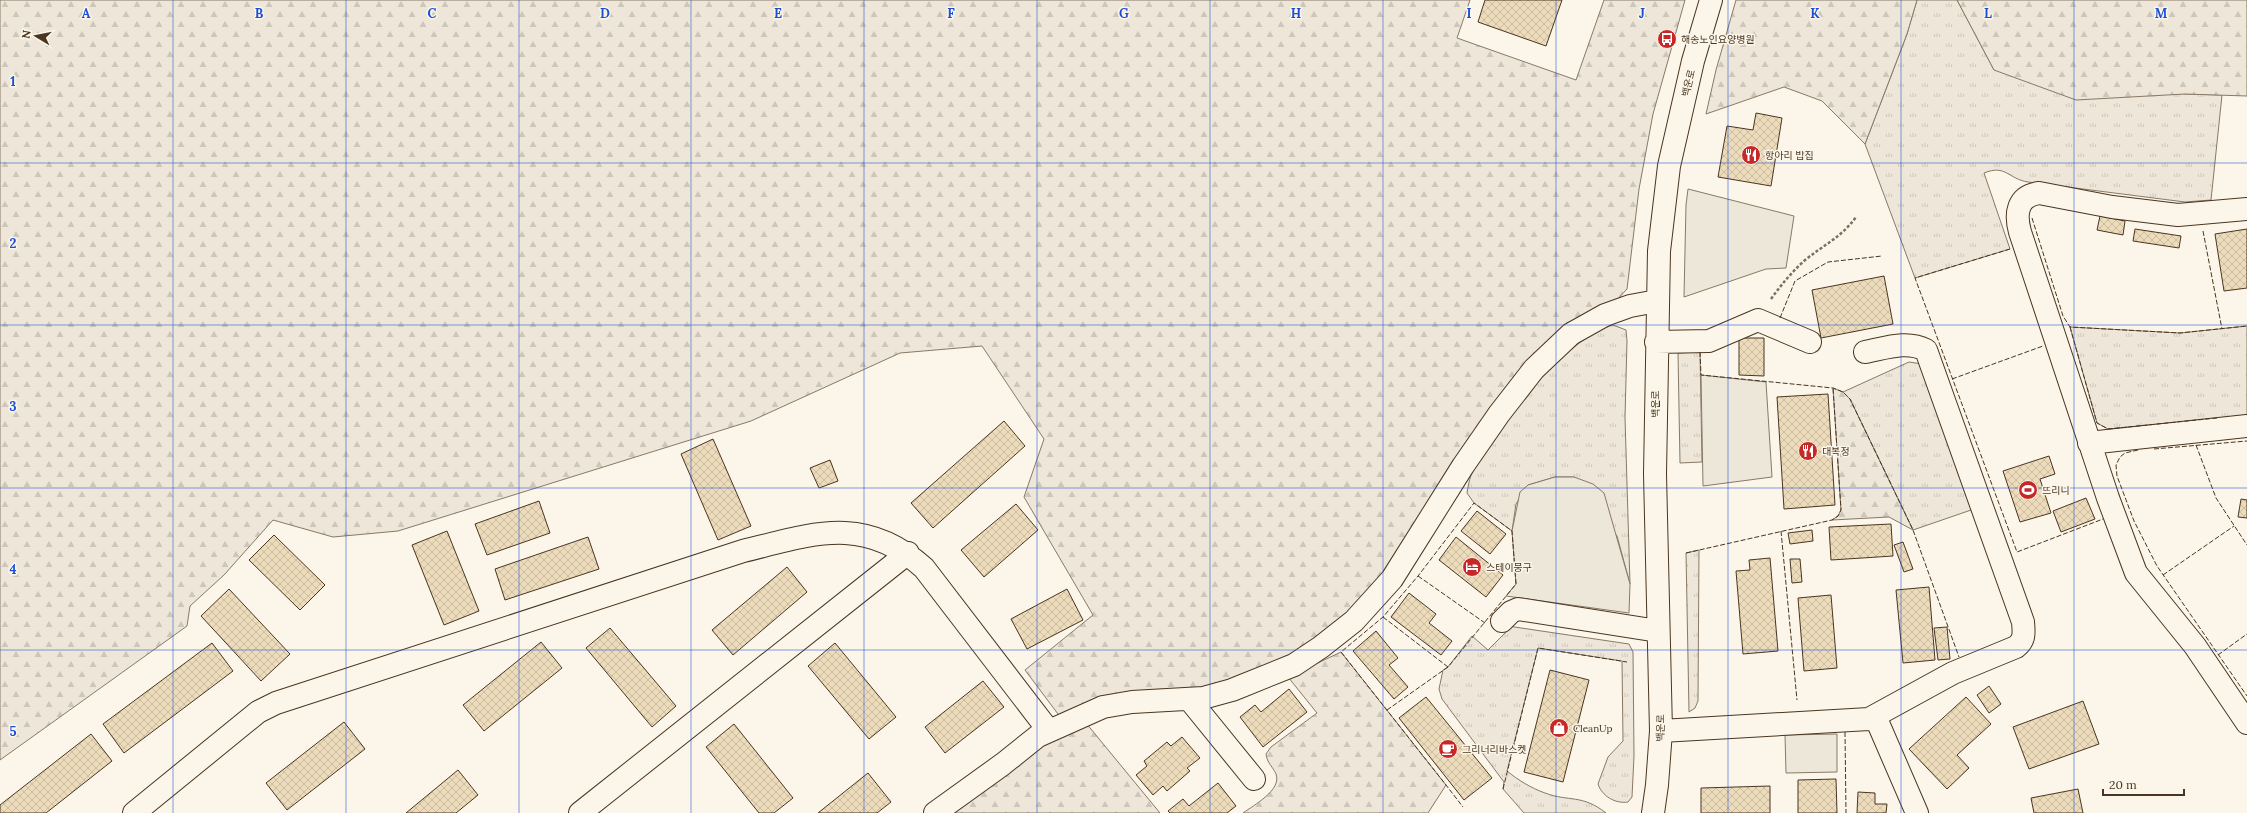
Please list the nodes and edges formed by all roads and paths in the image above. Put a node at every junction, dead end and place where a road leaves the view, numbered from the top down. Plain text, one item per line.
1 (1711, 0) edge
2 (2247, 209) edge
3 (1856, 217) dead end
4 (1657, 301) junction
5 (1758, 320) junction
6 (1656, 342) junction
7 (1810, 342) dead end
8 (1865, 352) dead end
9 (2247, 426) edge
10 (2089, 443) junction
11 (908, 553) junction
12 (1502, 621) dead end
13 (1658, 631) junction
14 (1189, 699) junction
15 (1875, 716) junction
16 (2247, 723) edge
17 (1049, 731) junction
18 (1661, 731) junction
19 (1254, 779) dead end
20 (134, 813) edge
21 (580, 813) edge
22 (935, 813) edge
23 (1653, 813) edge
24 (1917, 813) edge

1 - 4 street, 백운로
2 - 10 street
3 - 5 path
4 - 6 street, 백운로
4 - 14 street
5 - 6 street
5 - 7 street
6 - 13 street, 백운로
8 - 15 street
9 - 10 street
10 - 16 street
11 - 17 street
11 - 20 street
11 - 21 street
12 - 13 street
13 - 18 street, 백운로
14 - 17 street
14 - 19 street
15 - 18 street
15 - 24 street
17 - 22 street
18 - 23 street, 백운로

